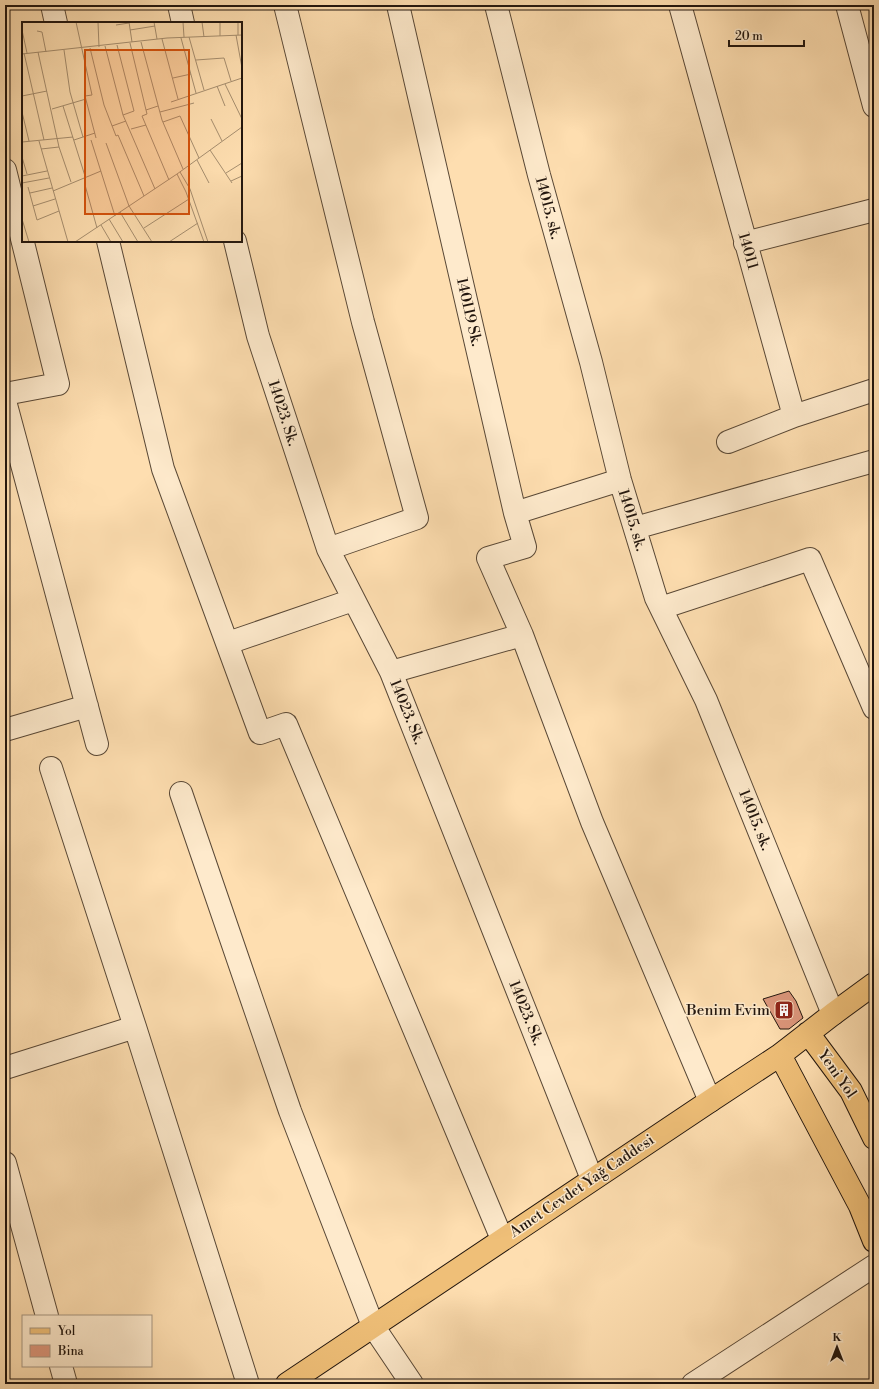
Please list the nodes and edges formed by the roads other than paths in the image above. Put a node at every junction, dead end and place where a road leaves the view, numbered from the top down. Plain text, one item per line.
1 (52, 5) edge
2 (179, 5) edge
3 (285, 5) edge
4 (398, 5) edge
5 (496, 5) edge
6 (680, 5) edge
7 (847, 5) edge
8 (56, 22) edge
9 (183, 22) edge
10 (874, 106) edge
11 (5, 170) edge
12 (874, 210) edge
13 (22, 239) edge
14 (23, 242) edge
15 (108, 242) edge
16 (235, 242) edge
17 (746, 243) junction
18 (874, 390) edge
19 (5, 394) edge
20 (6, 411) edge
21 (794, 416) junction
22 (728, 442) dead end
23 (874, 462) edge
24 (620, 480) junction
25 (515, 513) junction
26 (635, 528) junction
27 (328, 549) junction
28 (353, 600) junction
29 (662, 608) junction
30 (522, 635) junction
31 (228, 643) junction
32 (391, 672) junction
33 (87, 706) junction
34 (874, 708) edge
35 (5, 730) edge
36 (97, 744) dead end
37 (51, 768) dead end
38 (181, 793) dead end
39 (874, 984) edge
40 (833, 1014) junction
41 (135, 1027) junction
42 (808, 1033) junction
43 (780, 1055) junction
44 (5, 1068) edge
45 (710, 1101) junction
46 (874, 1138) edge
47 (5, 1163) edge
48 (592, 1179) junction
49 (502, 1239) junction
50 (874, 1241) edge
51 (874, 1266) edge
52 (47, 1315) edge
53 (373, 1326) junction
54 (61, 1367) edge
55 (298, 1381) edge
56 (66, 1384) edge
57 (248, 1384) edge
58 (412, 1384) edge
59 (693, 1384) edge

1 - 8 street
2 - 9 street
3 - 27 street
4 - 25 street, 140119 Sk.
5 - 24 street, 14015. sk.
6 - 17 street, 14011
7 - 10 street
11 - 13 street
12 - 17 street
14 - 19 street
15 - 31 street
16 - 27 street, 14023. Sk.
17 - 21 street, 14011
18 - 21 street
20 - 33 street
21 - 22 street
23 - 26 street
24 - 25 street
24 - 26 street, 14015. sk.
25 - 30 street, 140119 Sk.
26 - 29 street, 14015. sk.
27 - 28 street, 14023. Sk.
28 - 31 street
28 - 32 street, 14023. Sk.
29 - 34 street
29 - 40 street, 14015. sk.
30 - 32 street
30 - 45 street
31 - 49 street
32 - 48 street, 14023. Sk.
33 - 35 street
33 - 36 street
37 - 41 street
38 - 53 street
39 - 40 main road, Amet Cevdet Yağ Caddesi
40 - 42 main road, Amet Cevdet Yağ Caddesi
41 - 44 street
41 - 57 street
42 - 43 main road, Amet Cevdet Yağ Caddesi
42 - 46 main road, Yeni Yol
43 - 45 main road, Amet Cevdet Yağ Caddesi
43 - 50 main road
45 - 48 main road, Amet Cevdet Yağ Caddesi
47 - 52 street
48 - 49 main road, Amet Cevdet Yağ Caddesi
49 - 53 main road, Amet Cevdet Yağ Caddesi
51 - 59 street
53 - 55 main road, Amet Cevdet Yağ Caddesi
53 - 58 street
54 - 56 street

